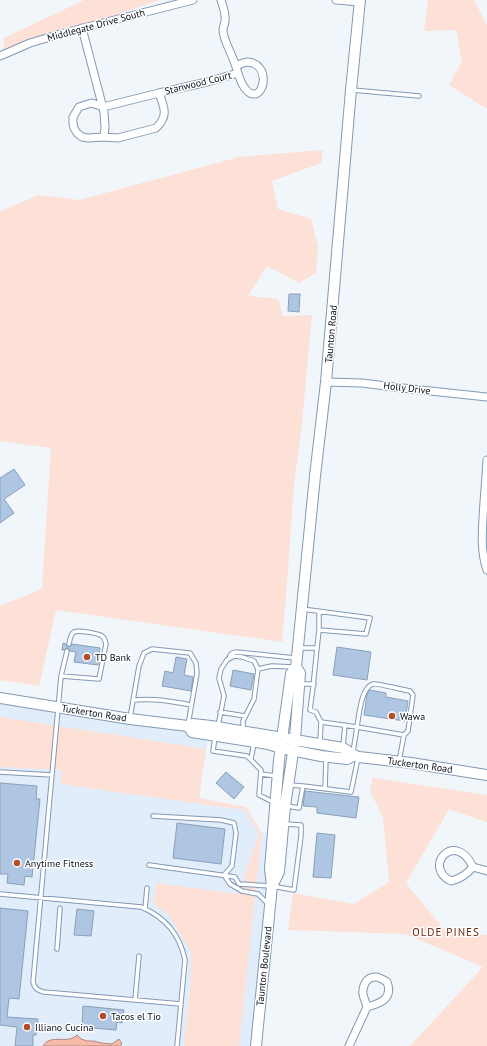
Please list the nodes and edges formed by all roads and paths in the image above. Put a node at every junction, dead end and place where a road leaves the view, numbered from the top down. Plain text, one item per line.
1 (193, 0) edge
2 (221, 0) edge
3 (336, 0) edge
4 (360, 1) edge
5 (82, 28) junction
6 (0, 56) edge
7 (236, 66) junction
8 (238, 73) junction
9 (351, 90) junction
10 (159, 93) junction
11 (419, 96) dead end
12 (103, 107) junction
13 (104, 136) junction
14 (326, 382) junction
15 (487, 397) edge
16 (487, 460) edge
17 (487, 570) edge
18 (302, 609) junction
19 (319, 612) junction
20 (319, 630) junction
21 (69, 644) dead end
22 (298, 648) junction
23 (317, 648) junction
24 (67, 651) dead end
25 (229, 659) junction
26 (296, 663) junction
27 (258, 669) junction
28 (61, 676) junction
29 (300, 684) junction
30 (314, 684) junction
31 (0, 698) edge
32 (133, 700) junction
33 (191, 705) junction
34 (58, 707) junction
35 (298, 710) junction
36 (310, 710) junction
37 (220, 712) junction
38 (245, 716) junction
39 (130, 719) junction
40 (322, 722) junction
41 (345, 725) junction
42 (188, 726) junction
43 (357, 726) junction
44 (243, 731) junction
45 (216, 732) junction
46 (404, 735) junction
47 (282, 737) junction
48 (295, 739) junction
49 (254, 742) junction
50 (320, 744) junction
51 (281, 748) junction
52 (342, 748) junction
53 (293, 750) junction
54 (356, 756) junction
55 (326, 757) junction
56 (251, 759) junction
57 (399, 762) junction
58 (0, 772) edge
59 (261, 774) junction
60 (52, 775) junction
61 (487, 775) edge
62 (278, 776) junction
63 (288, 785) junction
64 (303, 786) junction
65 (325, 789) junction
66 (281, 805) junction
67 (153, 816) dead end
68 (284, 824) junction
69 (149, 865) dead end
70 (473, 867) junction
71 (487, 871) edge
72 (224, 875) junction
73 (272, 886) junction
74 (147, 888) dead end
75 (0, 894) edge
76 (40, 898) junction
77 (270, 907) junction
78 (60, 908) dead end
79 (145, 909) junction
80 (57, 949) dead end
81 (139, 956) dead end
82 (135, 1000) junction
83 (181, 1004) junction
84 (368, 1007) junction
85 (177, 1046) edge
86 (256, 1046) edge
87 (349, 1046) edge

1 - 5 street, Middlegate Drive South
2 - 7 street
3 - 4 street
4 - 9 main road, Taunton Road
5 - 6 street, Middlegate Drive South
5 - 12 street
7 - 8 street
7 - 8 street
8 - 10 street, Stanwood Court
9 - 11 lane
9 - 14 main road, Taunton Road
10 - 12 street, Stanwood Court
10 - 13 street, Stanwood Court
12 - 13 street
12 - 13 street, Stanwood Court
14 - 15 street, Holly Drive
14 - 18 main road, Taunton Road
16 - 17 street
18 - 19 lane
18 - 22 main road, Taunton Road
19 - 20 lane
19 - 20 lane
20 - 23 lane
21 - 28 lane
22 - 23 lane
22 - 26 main road, Taunton Road
23 - 30 lane
24 - 28 lane
25 - 26 lane
25 - 27 lane
25 - 37 lane
26 - 27 lane
26 - 29 main road, Taunton Road
26 - 47 main road, Taunton Road
27 - 38 lane
28 - 34 lane
29 - 30 lane
29 - 35 main road, Taunton Road
30 - 36 lane
31 - 34 main road, Tuckerton Road
32 - 33 lane
32 - 33 lane
32 - 39 lane
33 - 42 lane
34 - 39 main road, Tuckerton Road
34 - 60 lane
35 - 36 lane
35 - 48 main road, Taunton Road
36 - 40 lane
37 - 38 lane
37 - 45 lane
38 - 44 lane
39 - 42 main road, Tuckerton Road
40 - 41 lane
40 - 50 lane
41 - 43 lane
41 - 52 lane
42 - 45 main road, Tuckerton Road
43 - 46 lane
43 - 46 lane
43 - 54 lane
44 - 45 main road, Tuckerton Road
44 - 47 main road, Tuckerton Road
45 - 49 main road, Tuckerton Road
45 - 56 lane
46 - 57 lane
47 - 48 main road, Tuckerton Road
47 - 51 main road, Taunton Boulevard
48 - 50 main road, Tuckerton Road
48 - 53 main road, Taunton Boulevard
49 - 51 main road, Tuckerton Road
49 - 56 lane
50 - 52 main road, Tuckerton Road
51 - 53 main road, Tuckerton Road
51 - 62 main road, Taunton Boulevard
52 - 54 main road, Tuckerton Road
53 - 55 main road, Tuckerton Road
53 - 63 main road, Taunton Boulevard
54 - 55 main road, Tuckerton Road
54 - 57 main road, Tuckerton Road
54 - 65 lane
55 - 65 lane
56 - 59 lane
57 - 61 main road, Tuckerton Road
58 - 60 lane
59 - 62 lane
59 - 66 lane
60 - 76 lane
62 - 66 main road, Taunton Boulevard
63 - 64 lane
63 - 66 main road, Taunton Boulevard
64 - 65 lane
64 - 66 lane
66 - 68 main road, Taunton Boulevard
66 - 73 main road, Taunton Boulevard
67 - 72 lane
68 - 73 main road, Taunton Boulevard
68 - 73 lane
69 - 72 lane
70 - 70 street
70 - 71 street
72 - 73 lane
72 - 77 lane
73 - 77 main road, Taunton Boulevard
74 - 79 lane
75 - 76 lane
76 - 79 lane
76 - 82 lane
77 - 86 main road, Taunton Boulevard
78 - 80 lane
79 - 83 lane
81 - 82 lane
82 - 83 lane
83 - 85 lane
84 - 84 street
84 - 87 street

